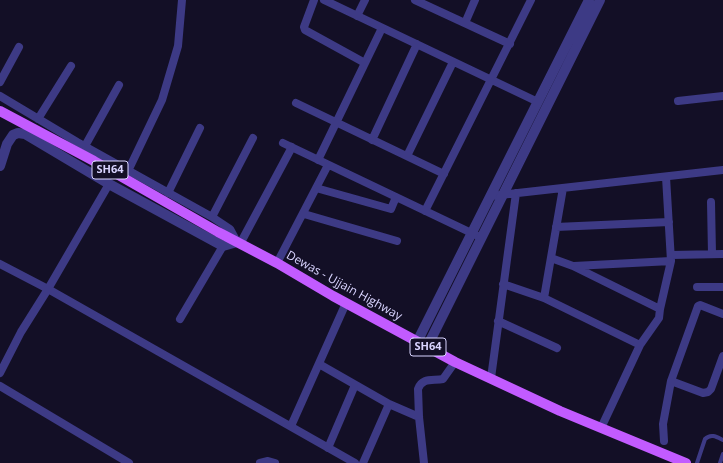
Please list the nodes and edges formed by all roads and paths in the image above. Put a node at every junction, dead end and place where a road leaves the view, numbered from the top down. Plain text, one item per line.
1 (182, 0) edge
2 (314, 0) edge
3 (324, 0) edge
4 (365, 0) edge
5 (415, 0) edge
6 (475, 0) edge
7 (531, 0) edge
8 (589, 0) edge
9 (600, 0) edge
10 (428, 3) edge
11 (357, 16) junction
12 (465, 23) junction
13 (382, 28) junction
14 (417, 44) junction
15 (510, 44) junction
16 (19, 47) dead end
17 (453, 62) junction
18 (365, 63) junction
19 (71, 66) dead end
20 (492, 80) junction
21 (0, 82) edge
22 (119, 85) dead end
23 (0, 96) edge
24 (723, 96) edge
25 (678, 101) dead end
26 (538, 102) junction
27 (296, 103) dead end
28 (547, 106) junction
29 (0, 110) edge
30 (38, 119) junction
31 (336, 123) junction
32 (200, 128) dead end
33 (253, 138) dead end
34 (372, 140) junction
35 (4, 142) edge
36 (284, 144) dead end
37 (85, 146) junction
38 (292, 147) junction
39 (407, 156) junction
40 (318, 160) junction
41 (328, 165) junction
42 (0, 166) edge
43 (723, 170) edge
44 (128, 171) junction
45 (444, 174) junction
46 (666, 176) junction
47 (109, 184) junction
48 (316, 188) junction
49 (563, 188) junction
50 (168, 193) junction
51 (516, 193) junction
52 (503, 194) junction
53 (491, 196) junction
54 (396, 197) junction
55 (711, 202) dead end
56 (425, 211) junction
57 (304, 214) junction
58 (212, 217) junction
59 (669, 222) junction
60 (556, 228) junction
61 (477, 235) junction
62 (397, 241) dead end
63 (239, 243) junction
64 (224, 246) junction
65 (712, 254) junction
66 (723, 254) edge
67 (551, 258) junction
68 (671, 258) junction
69 (277, 263) junction
70 (0, 264) edge
71 (573, 266) junction
72 (503, 284) junction
73 (697, 287) dead end
74 (723, 287) edge
75 (48, 289) junction
76 (544, 298) junction
77 (346, 303) junction
78 (660, 309) junction
79 (723, 314) edge
80 (180, 319) dead end
81 (498, 321) junction
82 (417, 342) junction
83 (640, 345) junction
84 (427, 346) junction
85 (557, 348) dead end
86 (723, 356) edge
87 (455, 362) junction
88 (319, 364) junction
89 (0, 373) edge
90 (491, 378) junction
91 (671, 381) junction
92 (355, 385) junction
93 (0, 386) edge
94 (389, 404) junction
95 (419, 417) junction
96 (291, 426) junction
97 (601, 428) junction
98 (723, 440) edge
99 (664, 441) dead end
100 (328, 448) junction
101 (723, 454) edge
102 (346, 461) edge
103 (672, 461) edge
104 (124, 462) edge
105 (260, 463) edge
106 (275, 463) edge
107 (355, 463) edge
108 (364, 463) edge
109 (424, 463) edge
110 (686, 463) edge
111 (697, 463) edge
112 (720, 463) edge

1 - 44 street
2 - 18 street
3 - 11 street
4 - 11 street
5 - 10 street
6 - 12 street
7 - 15 street
8 - 26 street
9 - 28 street
10 - 12 street
11 - 13 street
12 - 15 street
13 - 14 street
13 - 18 street
14 - 17 street
14 - 34 street
15 - 20 street
16 - 21 street
17 - 20 street
17 - 39 street
18 - 31 street
19 - 30 street
20 - 26 street
20 - 45 street
22 - 37 street
23 - 30 street
24 - 25 street
26 - 28 street
26 - 53 street
27 - 31 street
28 - 52 street
29 - 63 main road, Dewas - Ujjain Highway / SH64
30 - 37 street
31 - 34 street
31 - 40 street
32 - 50 street
33 - 58 street
34 - 39 street
35 - 42 street
35 - 47 street
36 - 38 street
37 - 44 street
38 - 40 street
38 - 63 street
39 - 45 street
40 - 41 street
41 - 48 street
41 - 54 street
43 - 46 street
44 - 50 street
45 - 56 street
46 - 49 street
46 - 59 street
47 - 64 street
47 - 75 street
48 - 54 street
48 - 57 street
49 - 51 street
49 - 60 street
50 - 58 street
51 - 52 street
51 - 72 street
52 - 53 street
52 - 61 street
53 - 61 street
54 - 56 street
55 - 65 street
56 - 61 street
57 - 62 street
57 - 69 street
58 - 63 street
59 - 60 street
59 - 68 street
60 - 67 street
61 - 82 street
61 - 84 street
63 - 64 street
63 - 69 main road, Dewas - Ujjain Highway / SH64
64 - 80 street
65 - 66 street
65 - 68 street
67 - 71 street
67 - 76 street
68 - 71 street
68 - 78 street
69 - 77 main road, Dewas - Ujjain Highway / SH64
70 - 75 street
71 - 78 street
72 - 76 street
72 - 81 street
73 - 74 street
75 - 89 street
75 - 96 street
76 - 83 street
77 - 82 main road, Dewas - Ujjain Highway / SH64
77 - 88 street
78 - 83 street
79 - 91 street
81 - 85 street
81 - 90 street
82 - 84 main road, Dewas - Ujjain Highway / SH64
83 - 97 street
84 - 87 main road, Dewas - Ujjain Highway / SH64
86 - 91 street
87 - 90 main road, Dewas - Ujjain Highway / SH64
87 - 95 street
88 - 92 street
88 - 96 street
90 - 97 main road, Dewas - Ujjain Highway / SH64
91 - 99 street
92 - 94 street
92 - 100 street
93 - 104 street
94 - 95 street
94 - 108 street
95 - 109 street
96 - 100 street
97 - 103 main road, Dewas - Ujjain Highway / SH64
98 - 111 lane
100 - 102 street
101 - 112 lane
102 - 107 street
103 - 110 main road, Dewas - Ujjain Highway / SH64
105 - 106 street

